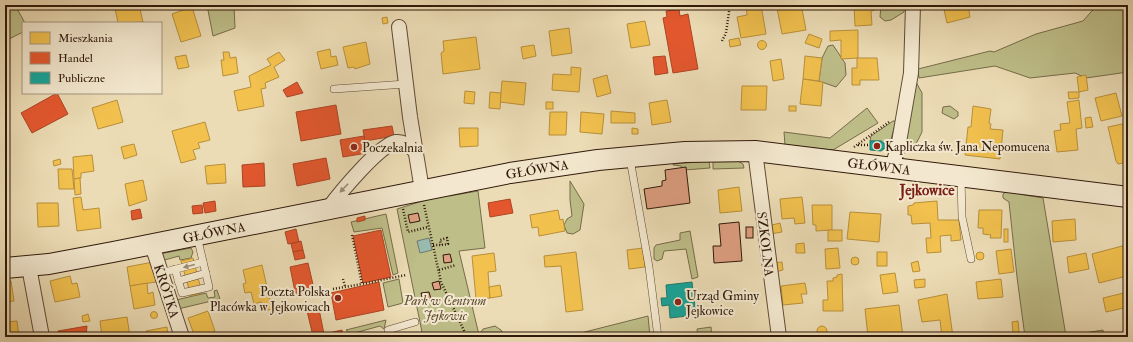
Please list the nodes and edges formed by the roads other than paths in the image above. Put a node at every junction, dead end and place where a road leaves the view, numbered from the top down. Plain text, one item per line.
1 (912, 5) edge
2 (399, 27) dead end
3 (406, 84) junction
4 (334, 89) dead end
5 (416, 151) junction
6 (755, 151) junction
7 (630, 157) junction
8 (892, 167) junction
9 (961, 176) junction
10 (423, 195) junction
11 (1128, 197) edge
12 (328, 209) junction
13 (197, 236) junction
14 (152, 245) junction
15 (971, 259) dead end
16 (203, 262) junction
17 (29, 267) junction
18 (5, 268) edge
19 (176, 269) junction
20 (161, 273) junction
21 (206, 273) junction
22 (178, 281) junction
23 (415, 322) dead end
24 (388, 330) dead end
25 (42, 337) edge
26 (182, 337) edge
27 (658, 337) edge
28 (779, 337) edge

1 - 8 street
2 - 3 street
3 - 4 lane
3 - 5 street
5 - 10 street
5 -> 12 street
6 - 7 street, GŁÓWNA
6 - 8 street, GŁÓWNA
6 - 28 street, SZKOLNA
7 - 10 street, GŁÓWNA
7 - 27 lane
8 - 9 street, GŁÓWNA
9 - 11 street, GŁÓWNA
9 - 15 lane
10 - 12 street, GŁÓWNA
12 - 13 street, GŁÓWNA
13 - 14 street, GŁÓWNA
13 - 16 lane
14 - 17 street, GŁÓWNA
14 - 20 street, KRÓTKA
16 -> 19 lane
16 - 21 lane
17 - 18 street, GŁÓWNA
17 - 25 street
19 - 20 lane
19 - 22 lane
20 - 26 street, KRÓTKA
21 - 22 lane
21 - 22 lane
23 - 24 lane

